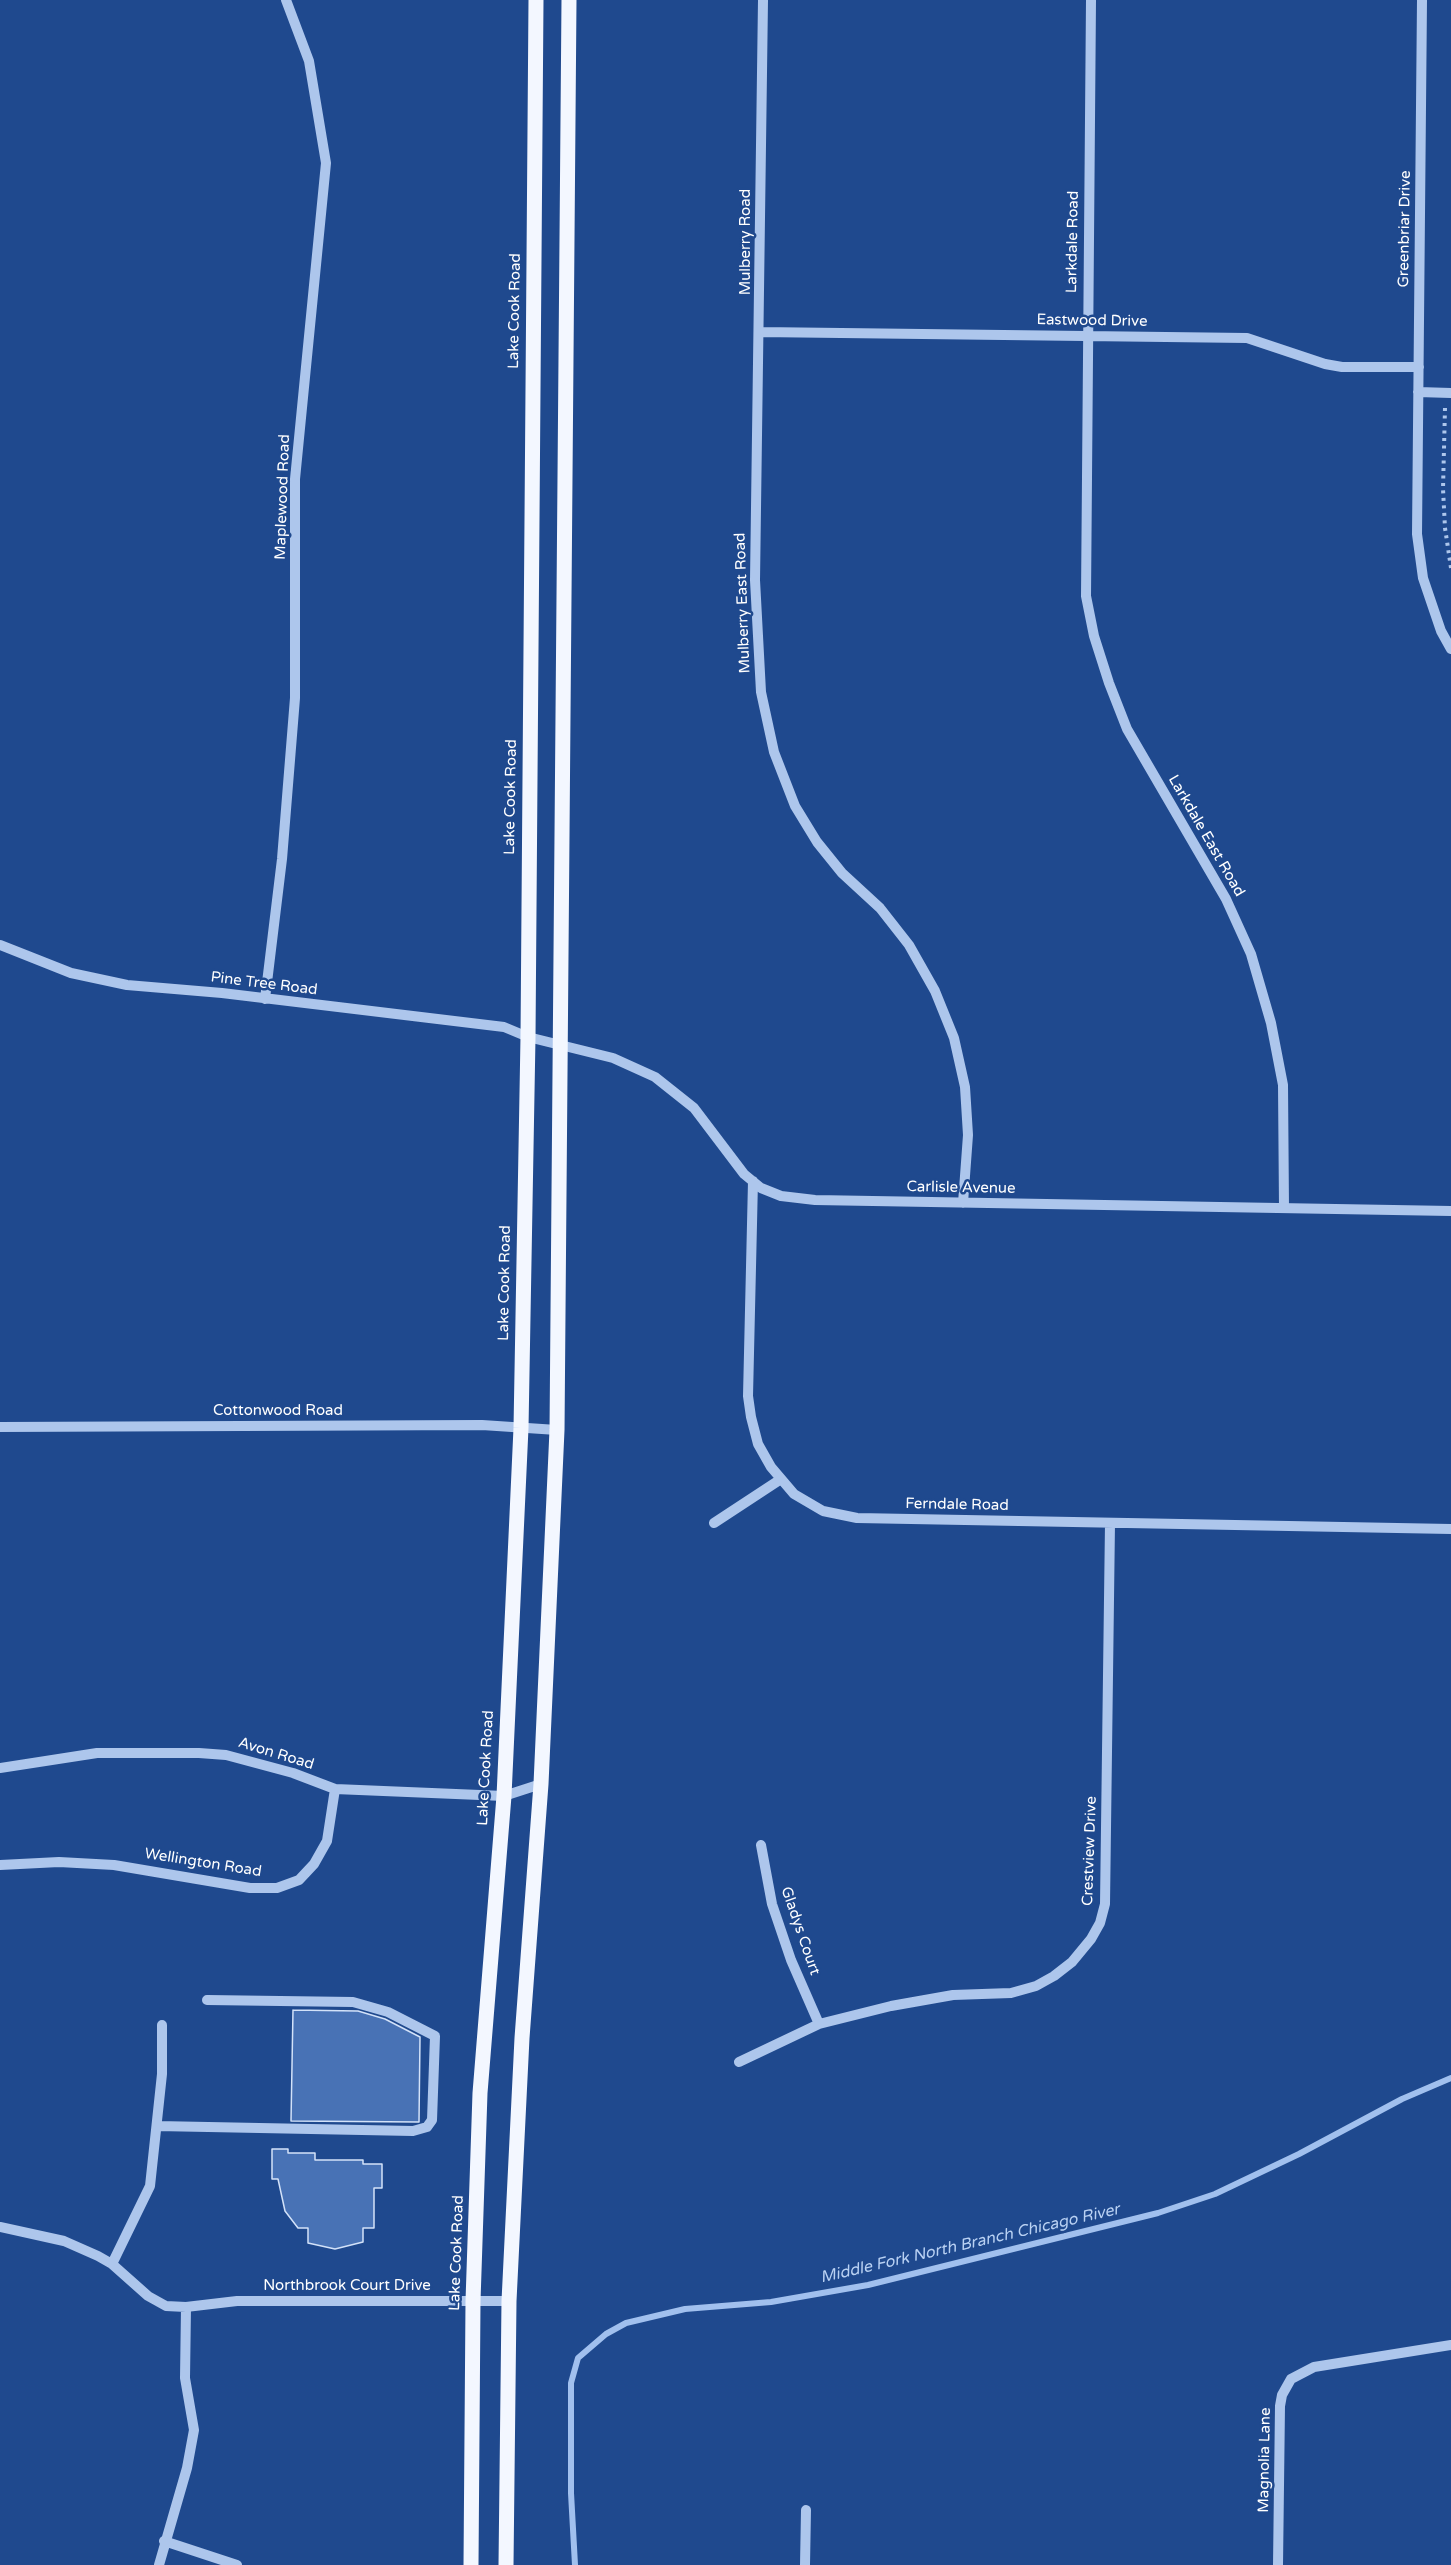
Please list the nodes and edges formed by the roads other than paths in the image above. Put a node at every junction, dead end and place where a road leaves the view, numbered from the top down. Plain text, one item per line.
1 (286, 0) edge
2 (536, 0) edge
3 (569, 0) edge
4 (763, 0) edge
5 (1091, 0) edge
6 (1422, 0) edge
7 (760, 332) junction
8 (1087, 336) junction
9 (1419, 367) junction
10 (1418, 392) junction
11 (1448, 393) edge
12 (757, 483) joint
13 (1085, 484) joint
14 (1451, 649) edge
15 (0, 945) edge
16 (265, 999) junction
17 (528, 1037) junction
18 (562, 1045) junction
19 (753, 1181) junction
20 (963, 1203) junction
21 (1284, 1208) junction
22 (1451, 1211) edge
23 (0, 1427) edge
24 (521, 1428) junction
25 (556, 1430) junction
26 (781, 1479) junction
27 (714, 1523) dead end
28 (1110, 1523) junction
29 (1451, 1528) edge
30 (0, 1768) edge
31 (541, 1784) junction
32 (335, 1790) junction
33 (504, 1796) junction
34 (761, 1845) dead end
35 (0, 1864) edge
36 (207, 2000) dead end
37 (819, 2024) junction
38 (162, 2025) dead end
39 (739, 2062) dead end
40 (157, 2126) junction
41 (0, 2227) edge
42 (112, 2264) junction
43 (473, 2301) junction
44 (509, 2301) junction
45 (186, 2307) junction
46 (1451, 2345) edge
47 (806, 2511) dead end
48 (164, 2541) junction
49 (159, 2565) edge
50 (237, 2565) edge
51 (471, 2565) edge
52 (506, 2565) edge
53 (805, 2565) edge
54 (1278, 2565) edge

1 - 16 street, Maplewood Road
2 - 17 main road, Lake Cook Road
3 - 18 main road
4 - 7 street, Mulberry Road
5 - 8 street, Larkdale Road
6 - 9 street, Greenbriar Drive
7 - 8 street, Eastwood Drive
7 - 12 street, Mulberry Road
8 - 9 street, Eastwood Drive
8 - 13 street, Larkdale Road
9 - 10 street, Greenbriar Drive
10 - 11 street
10 - 14 street, Greenbriar Drive
12 - 20 street, Mulberry East Road
13 - 21 street, Larkdale East Road
15 - 16 street, Pine Tree Road
16 - 17 street, Pine Tree Road
17 - 18 street, Carlisle Avenue
17 - 24 main road, Lake Cook Road
18 - 19 street, Carlisle Avenue
18 - 25 main road
19 - 20 street, Carlisle Avenue
19 - 26 street, Ferndale Road
20 - 21 street, Carlisle Avenue
21 - 22 street, Carlisle Avenue
23 - 24 street, Cottonwood Road
24 - 25 street, Cottonwood Road
24 - 33 main road, Lake Cook Road
25 - 31 main road
26 - 27 street
26 - 28 street, Ferndale Road
28 - 29 street, Ferndale Road
28 - 37 street, Crestview Drive
30 - 32 street, Avon Road
31 - 33 street, Avon Road
31 - 44 main road
32 - 33 street, Avon Road
32 - 35 street, Wellington Road
33 - 43 main road, Lake Cook Road
34 - 37 street, Gladys Court
36 - 40 street
37 - 39 street, Crestview Drive
38 - 40 street
40 - 42 street
41 - 42 street, Northbrook Court Drive
42 - 45 street, Northbrook Court Drive
43 - 44 street, Northbrook Court Drive
43 - 45 street, Northbrook Court Drive
43 - 51 main road, Lake Cook Road
44 - 52 main road
45 - 48 street
46 - 54 street, Magnolia Lane
47 - 53 street
48 - 49 street
48 - 50 street

